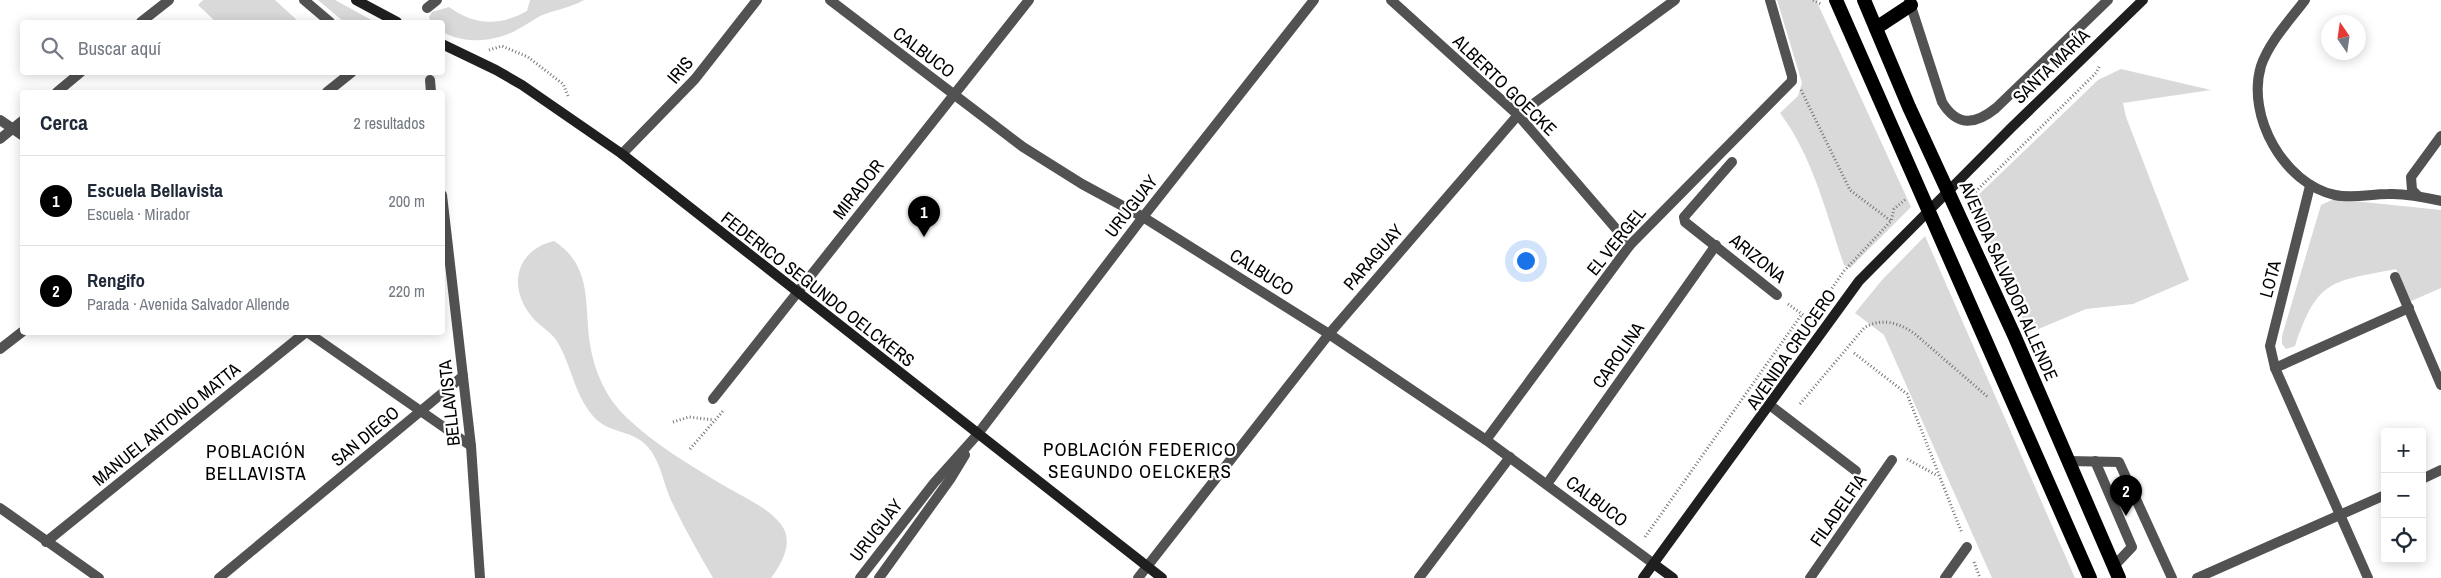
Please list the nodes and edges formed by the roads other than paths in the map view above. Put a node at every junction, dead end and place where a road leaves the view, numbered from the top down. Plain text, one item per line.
1 (169, 0) edge
2 (304, 0) edge
3 (356, 0) edge
4 (437, 0) edge
5 (757, 0) edge
6 (830, 0) edge
7 (1029, 0) edge
8 (1314, 0) edge
9 (1391, 0) edge
10 (1676, 0) edge
11 (1770, 0) edge
12 (1836, 0) edge
13 (1864, 0) edge
14 (2108, 0) edge
15 (2143, 0) edge
16 (2305, 0) edge
17 (1910, 2) edge
18 (427, 8) dead end
19 (144, 20) edge
20 (328, 20) edge
21 (393, 20) edge
22 (1876, 28) junction
23 (445, 45) edge
24 (77, 75) edge
25 (348, 75) edge
26 (430, 80) dead end
27 (58, 90) edge
28 (330, 90) edge
29 (431, 90) edge
30 (953, 94) junction
31 (1518, 115) junction
32 (0, 120) edge
33 (20, 122) edge
34 (13, 128) junction
35 (20, 133) edge
36 (2441, 136) edge
37 (0, 139) edge
38 (622, 154) junction
39 (1983, 155) joint
40 (1732, 162) dead end
41 (2310, 186) junction
42 (2418, 196) junction
43 (2441, 201) edge
44 (1143, 217) junction
45 (445, 221) edge
46 (1630, 245) junction
47 (1716, 245) junction
48 (2395, 277) dead end
49 (797, 293) junction
50 (1777, 294) road end
51 (2409, 308) junction
52 (20, 334) edge
53 (1328, 334) junction
54 (302, 335) edge
55 (310, 335) edge
56 (0, 349) edge
57 (2275, 368) junction
58 (463, 376) junction
59 (2441, 386) edge
60 (713, 399) dead end
61 (1771, 406) junction
62 (420, 411) junction
63 (977, 435) junction
64 (1486, 440) junction
65 (471, 446) junction
66 (1510, 457) junction
67 (1892, 460) road end
68 (2068, 461) junction
69 (2095, 461) junction
70 (2441, 470) edge
71 (1856, 471) dead end
72 (2426, 477) edge
73 (1547, 484) junction
74 (2381, 498) edge
75 (0, 508) edge
76 (2340, 515) junction
77 (46, 542) junction
78 (1967, 547) road end
79 (1654, 564) junction
80 (1147, 566) junction
81 (2117, 572) edge
82 (99, 578) edge
83 (219, 578) edge
84 (480, 578) edge
85 (860, 578) edge
86 (879, 578) edge
87 (1138, 578) edge
88 (1162, 578) edge
89 (1420, 578) edge
90 (1643, 578) edge
91 (1673, 578) edge
92 (1810, 578) edge
93 (1945, 578) edge
94 (2090, 578) edge
95 (2172, 578) edge
96 (2197, 578) edge
97 (2368, 578) edge

1 - 19 street
2 - 20 street
3 - 21 main road
4 - 18 street
5 - 38 street, IRIS
6 - 30 street, CALBUCO
7 - 30 street, MIRADOR
8 - 44 street, URUGUAY
9 - 31 street, ALBERTO GOECKE
10 - 31 street, PARAGUAY
11 - 46 street, EL VERGEL
12 - 94 highway
13 - 22 highway, AVENIDA SALVADOR ALLENDE
14 - 17 street, SANTA MARÍA
15 - 39 main road, SANTA MARÍA
16 - 41 street
17 - 22 highway
22 - 68 highway, AVENIDA SALVADOR ALLENDE
23 - 38 main road, FEDERICO SEGUNDO OELCKERS
24 - 27 street
25 - 28 street
26 - 29 street
30 - 44 street, CALBUCO
30 - 49 street, MIRADOR
31 - 46 street, ALBERTO GOECKE
31 - 53 street, PARAGUAY
32 - 34 street
33 - 34 street
34 - 35 street
34 - 37 street
36 - 42 street
38 - 49 main road, FEDERICO SEGUNDO OELCKERS
39 - 61 main road, AVENIDA CRUCERO
40 - 47 street, ARIZONA
41 - 42 street
41 - 57 street, LOTA
42 - 43 street
44 - 53 street, CALBUCO
44 - 63 street, URUGUAY
45 - 58 street, BELLAVISTA
46 - 64 street, EL VERGEL
47 - 50 street, ARIZONA
47 - 73 street, CAROLINA
48 - 51 street
49 - 60 street, MIRADOR
49 - 63 main road, FEDERICO SEGUNDO OELCKERS
51 - 57 street
51 - 59 street
52 - 56 street
53 - 64 street, CALBUCO
53 - 80 street, PARAGUAY
54 - 77 street, MANUEL ANTONIO MATTA
55 - 62 street
57 - 76 street, LOTA
58 - 62 street, SAN DIEGO
58 - 65 street, BELLAVISTA
61 - 71 street
61 - 79 main road, AVENIDA CRUCERO
62 - 65 street
62 - 83 street, SAN DIEGO
63 - 80 main road, FEDERICO SEGUNDO OELCKERS
63 - 85 street, URUGUAY
63 - 86 street, URUGUAY
64 - 66 street, CALBUCO
65 - 84 street, BELLAVISTA
66 - 73 street, CALBUCO
66 - 89 street
67 - 92 street, FILADELFIA
68 - 69 street
68 - 81 highway, AVENIDA SALVADOR ALLENDE
69 - 81 street
69 - 95 street
70 - 72 street
73 - 79 street, CALBUCO
74 - 76 street
75 - 77 street
76 - 96 street
76 - 97 street, LOTA
77 - 82 street
78 - 93 street
79 - 90 main road, AVENIDA CRUCERO
79 - 91 main road, CALBUCO
80 - 87 street, PARAGUAY
80 - 88 main road, FEDERICO SEGUNDO OELCKERS

